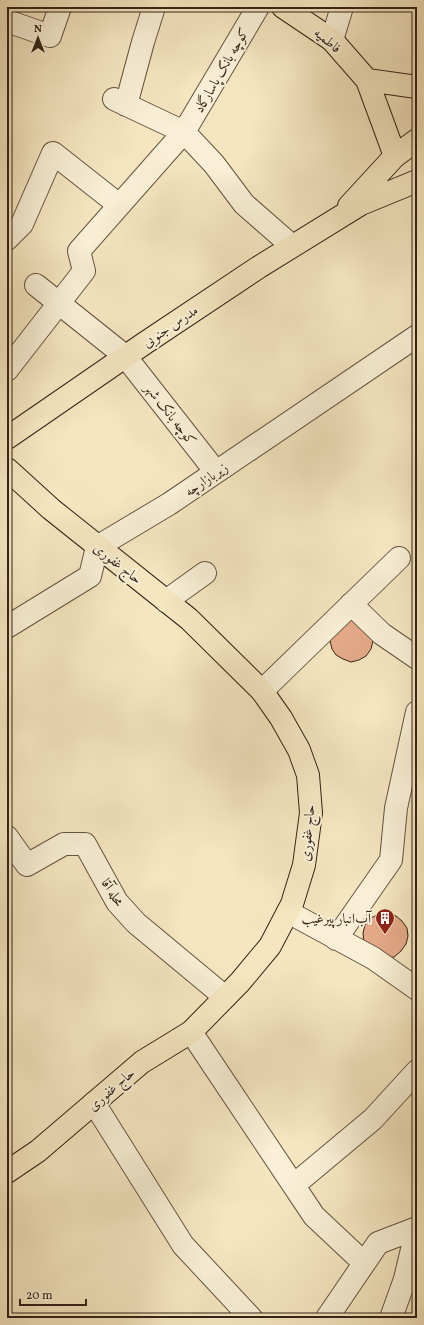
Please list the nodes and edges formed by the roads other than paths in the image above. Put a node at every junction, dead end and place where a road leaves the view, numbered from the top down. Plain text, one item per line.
1 (60, 7) edge
2 (258, 7) edge
3 (283, 7) edge
4 (342, 7) edge
5 (148, 9) edge
6 (7, 21) edge
7 (332, 40) junction
8 (367, 80) junction
9 (417, 87) edge
10 (184, 132) junction
11 (417, 140) edge
12 (395, 156) junction
13 (417, 181) edge
14 (119, 205) junction
15 (337, 219) junction
16 (7, 239) edge
17 (292, 246) junction
18 (36, 285) dead end
19 (58, 303) junction
20 (417, 336) edge
21 (125, 356) junction
22 (7, 370) edge
23 (7, 438) edge
24 (7, 469) edge
25 (216, 472) junction
26 (97, 547) junction
27 (399, 558) dead end
28 (205, 573) dead end
29 (166, 601) junction
30 (351, 604) junction
31 (7, 627) edge
32 (417, 658) edge
33 (262, 691) junction
34 (417, 712) edge
35 (7, 837) edge
36 (288, 912) junction
37 (336, 939) junction
38 (417, 989) edge
39 (225, 997) junction
40 (191, 1032) junction
41 (417, 1071) edge
42 (94, 1103) junction
43 (7, 1172) edge
44 (294, 1185) junction
45 (417, 1228) edge
46 (364, 1263) junction
47 (251, 1318) edge
48 (326, 1318) edge
49 (391, 1318) edge

1 - 6 street
2 - 10 street, کوچه بانک پاسارگاد
3 - 7 main road, فاطمیه
4 - 7 street
5 - 10 street
7 - 8 main road, فاطمیه
8 - 9 main road
8 - 12 main road, فاطمیه
10 - 14 street, کوچه بانک پاسارگاد
10 - 17 street
11 - 12 main road
12 - 15 main road
13 - 15 main road, مدرس جنوبی
14 - 16 street
14 - 19 street, کوچه بانک پاسارگاد
15 - 17 main road, مدرس جنوبی
17 - 21 main road, مدرس جنوبی
18 - 19 street, کوچه بانک شهر
19 - 21 street, کوچه بانک شهر
19 - 22 street
20 - 25 street, زیربازارچه
21 - 23 main road, مدرس جنوبی
21 - 25 street, کوچه بانک شهر
24 - 26 main road, حاج غفوری
25 - 26 street, زیربازارچه
26 - 29 main road, حاج غفوری
26 - 31 street
27 - 30 street
28 - 29 street
29 - 33 main road, حاج غفوری
30 - 32 street
30 - 33 street
33 - 36 main road, حاج غفوری
34 - 37 street
35 - 39 street, محله آقا
36 - 37 street
36 - 39 main road, حاج غفوری
37 - 38 street
39 - 40 main road, حاج غفوری
40 - 42 main road, حاج غفوری
40 - 44 street
41 - 44 street
42 - 43 main road, حاج غفوری
42 - 47 street
44 - 46 street
45 - 46 street
45 - 49 street
46 - 48 street

